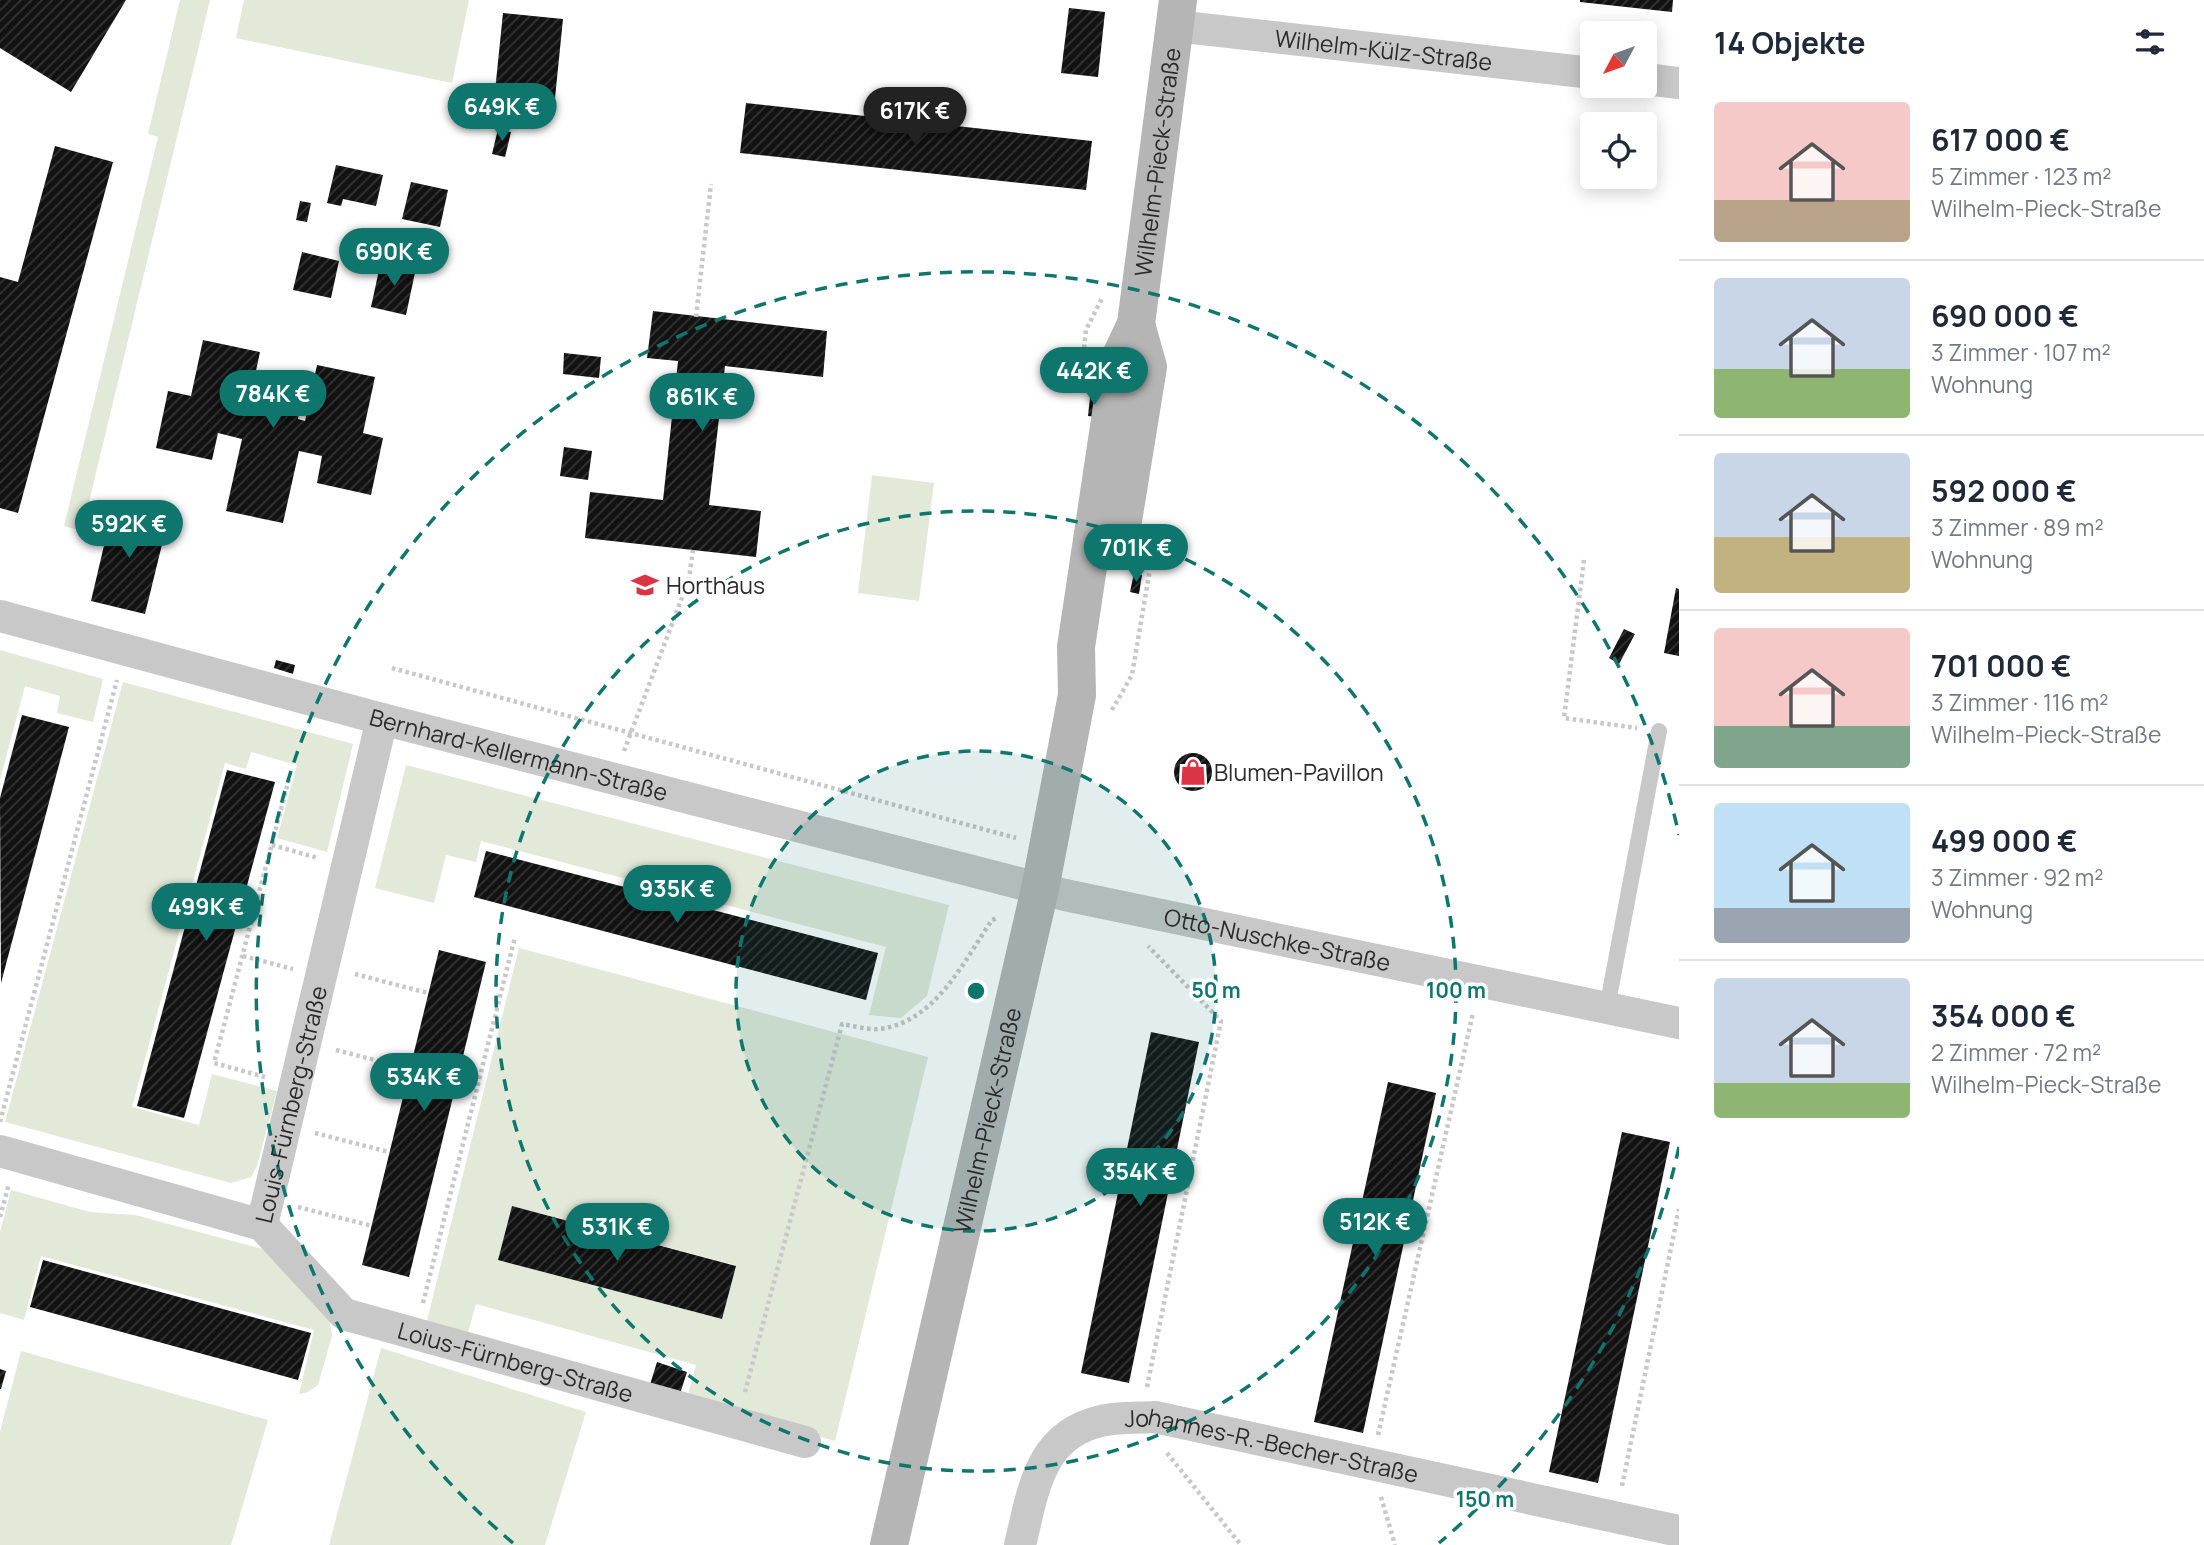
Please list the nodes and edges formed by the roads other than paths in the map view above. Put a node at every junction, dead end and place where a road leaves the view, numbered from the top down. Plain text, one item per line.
1 (1176, 13) edge
2 (1580, 71) edge
3 (1657, 80) edge
4 (1679, 83) edge
5 (0, 616) edge
6 (382, 719) junction
7 (1659, 731) road end
8 (1040, 888) junction
9 (1607, 1008) junction
10 (1679, 1023) edge
11 (0, 1151) edge
12 (265, 1212) junction
13 (805, 1443) dead end
14 (1679, 1531) edge
15 (889, 1545) edge
16 (1020, 1545) edge

1 - 2 street, Wilhelm-Külz-Straße
1 - 8 main road, Wilhelm-Pieck-Straße
3 - 4 street
5 - 6 street, Bernhard-Kellermann-Straße
6 - 8 street, Bernhard-Kellermann-Straße
6 - 12 street, Louis-Fürnberg-Straße
7 - 9 lane
8 - 9 street, Otto-Nuschke-Straße
8 - 15 main road, Wilhelm-Pieck-Straße
9 - 10 street, Otto-Nuschke-Straße
11 - 12 street, Louis-Fürnberg-Straße
12 - 13 street, Loius-Fürnberg-Straße
14 - 16 street, Johannes-R.-Becher-Straße

